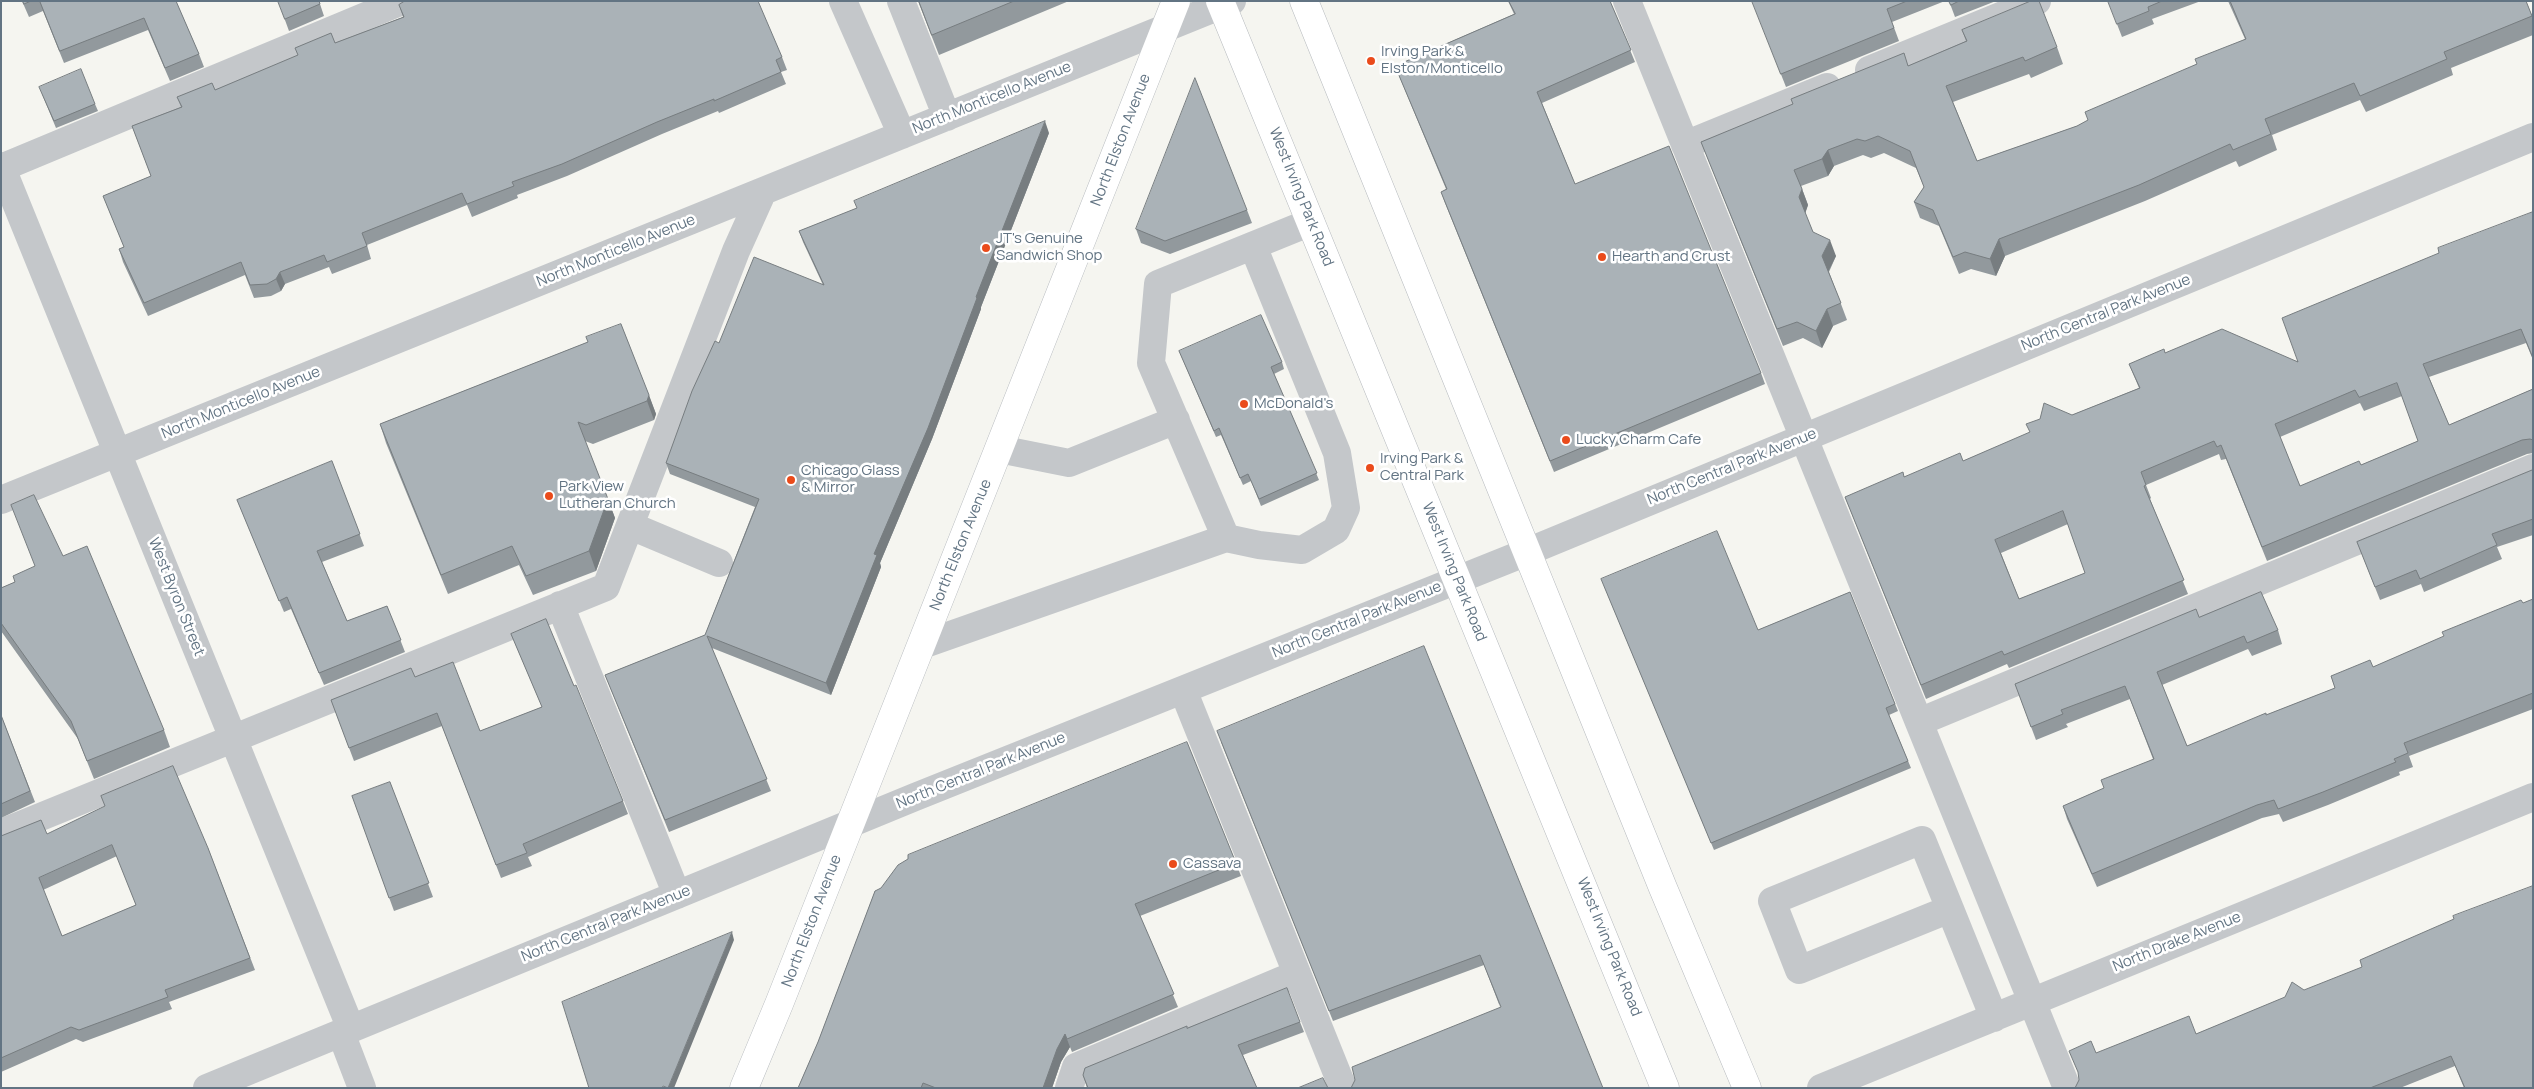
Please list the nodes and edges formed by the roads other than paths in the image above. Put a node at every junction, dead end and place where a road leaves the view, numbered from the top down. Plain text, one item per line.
1 (402, 1) edge
2 (843, 1) edge
3 (901, 1) edge
4 (1176, 1) edge
5 (1304, 1) edge
6 (1627, 1) edge
7 (2037, 1) edge
8 (1224, 3) edge
9 (1165, 28) junction
10 (947, 116) junction
11 (902, 135) junction
12 (2533, 137) edge
13 (1685, 145) junction
14 (2, 167) edge
15 (763, 191) junction
16 (1311, 222) junction
17 (1253, 246) junction
18 (1176, 420) junction
19 (1804, 438) junction
20 (999, 449) junction
21 (117, 453) junction
22 (2533, 468) edge
23 (1, 500) edge
24 (631, 526) junction
25 (1226, 538) junction
26 (1527, 552) junction
27 (719, 563) dead end
28 (1457, 580) junction
29 (560, 605) junction
30 (922, 645) junction
31 (1184, 690) junction
32 (1919, 722) junction
33 (233, 738) junction
34 (2533, 797) edge
35 (850, 824) junction
36 (1, 833) edge
37 (677, 894) junction
38 (1950, 910) junction
39 (1297, 974) junction
40 (2032, 1002) junction
41 (1994, 1018) junction
42 (346, 1031) junction
43 (207, 1088) edge
44 (362, 1088) edge
45 (744, 1088) edge
46 (1069, 1088) edge
47 (1343, 1088) edge
48 (1665, 1088) edge
49 (1747, 1088) edge
50 (1821, 1088) edge
51 (2068, 1088) edge

1 - 14 street
2 - 11 street
3 - 10 street
4 - 9 main road, North Elston Avenue
5 - 26 main road
6 - 13 street
7 - 13 street
8 - 9 street, North Monticello Avenue
8 - 16 main road, West Irving Park Road
9 - 10 street, North Monticello Avenue
9 - 20 main road, North Elston Avenue
10 - 11 street, North Monticello Avenue
11 - 15 street, North Monticello Avenue
12 - 19 street, North Central Park Avenue
13 - 19 street
14 - 21 street, West Byron Street
15 - 21 street, North Monticello Avenue
15 - 24 street
16 - 17 street
16 - 28 main road, West Irving Park Road
17 - 18 street
17 - 25 street
18 - 20 street
18 - 25 street
19 - 26 street, North Central Park Avenue
19 - 32 street
20 - 30 main road, North Elston Avenue
21 - 23 street, North Monticello Avenue
21 - 33 street, West Byron Street
22 - 32 street
24 - 27 street
24 - 29 street
25 - 30 street
26 - 28 street, North Central Park Avenue
26 - 49 main road
28 - 31 street, North Central Park Avenue
28 - 48 main road, West Irving Park Road
29 - 33 street
29 - 37 street
30 - 35 main road, North Elston Avenue
31 - 35 street, North Central Park Avenue
31 - 39 street
32 - 40 street
33 - 36 street
33 - 42 street, West Byron Street
34 - 40 street, North Drake Avenue
35 - 37 street, North Central Park Avenue
35 - 45 main road, North Elston Avenue
37 - 42 street, North Central Park Avenue
38 - 38 street
38 - 41 street
39 - 46 street
39 - 47 street
40 - 41 street, North Drake Avenue
40 - 51 street
41 - 50 street, North Drake Avenue
42 - 43 street, North Central Park Avenue
42 - 44 street, West Byron Street

